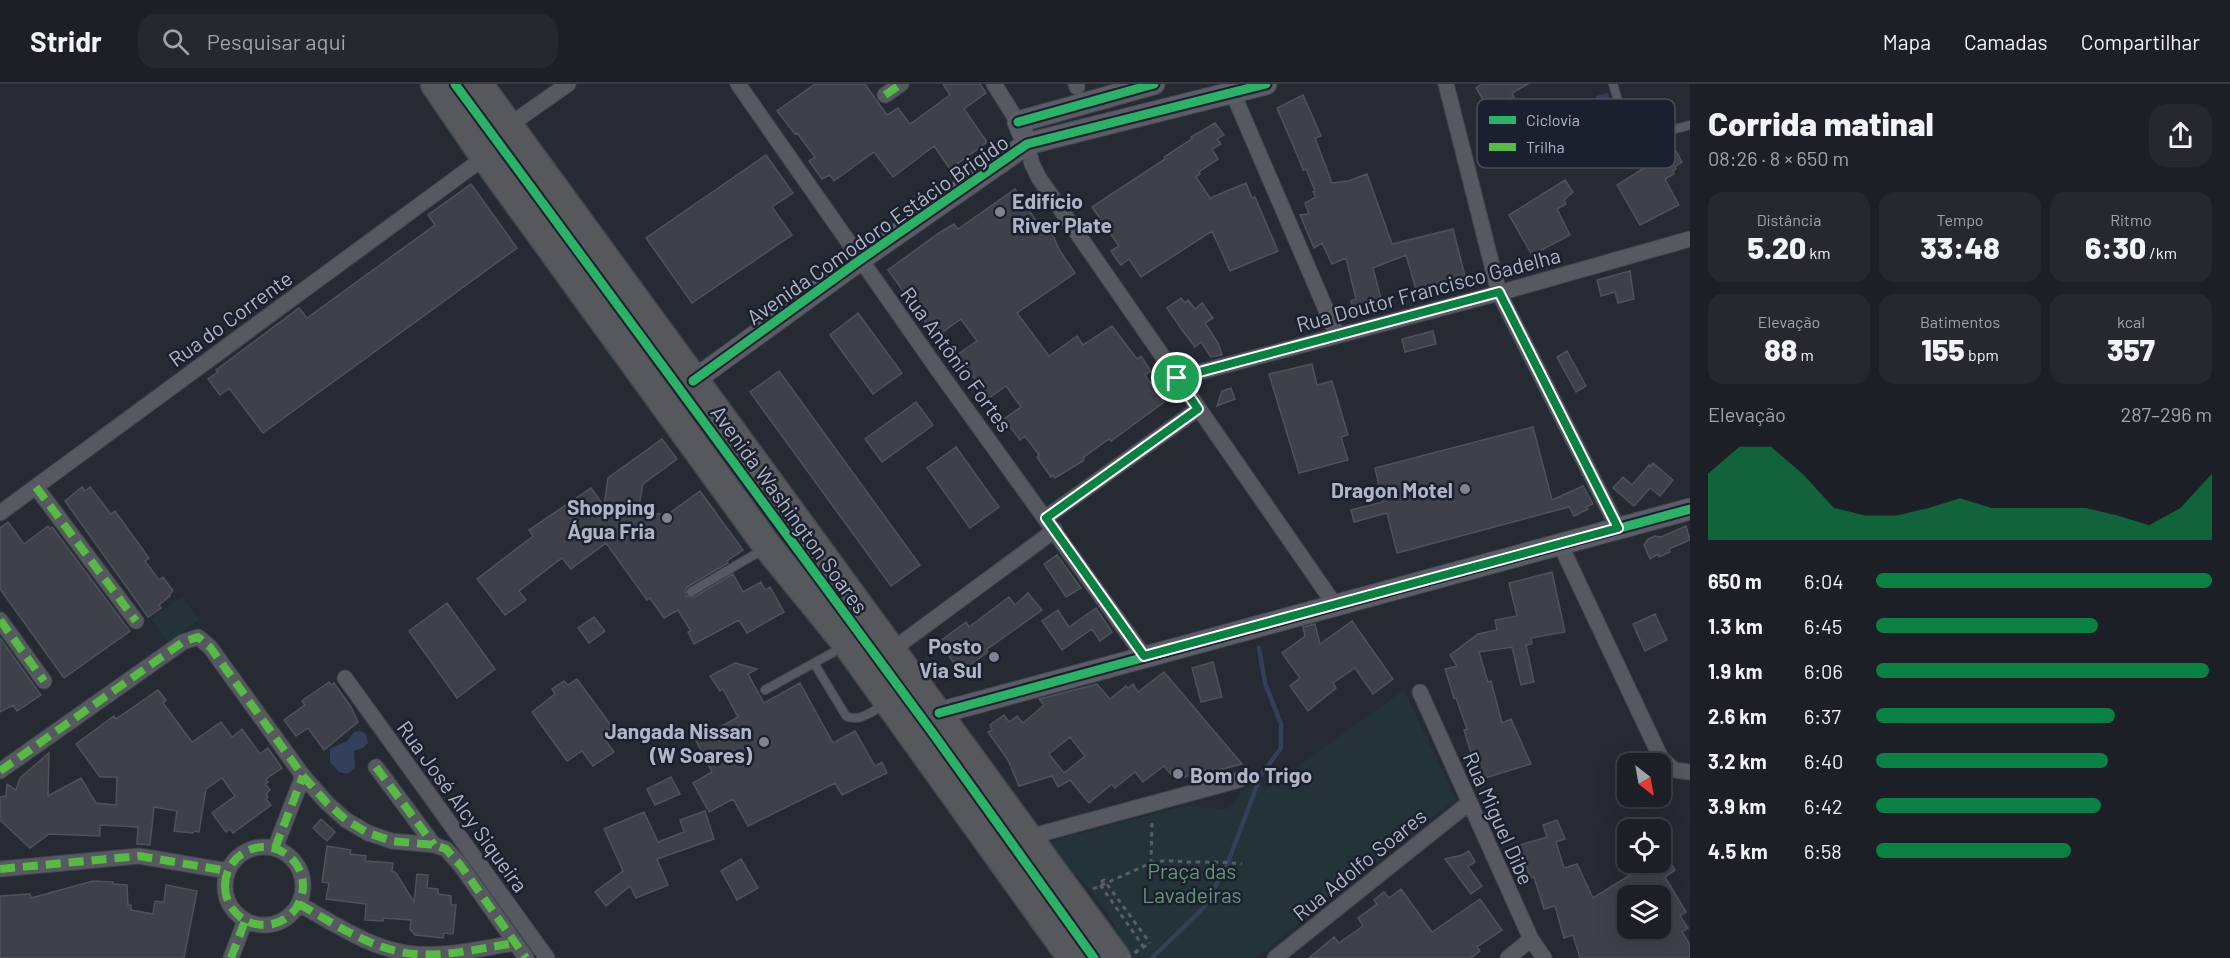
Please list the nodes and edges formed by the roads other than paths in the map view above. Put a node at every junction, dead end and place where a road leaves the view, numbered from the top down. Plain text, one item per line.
1 (435, 84) edge
2 (478, 84) edge
3 (568, 84) edge
4 (738, 84) edge
5 (901, 84) edge
6 (994, 84) edge
7 (1154, 84) edge
8 (1266, 84) edge
9 (1446, 84) edge
10 (1613, 84) edge
11 (1231, 88) edge
12 (1078, 92) edge
13 (885, 95) dead end
14 (1617, 99) edge
15 (1018, 122) junction
16 (1690, 125) edge
17 (508, 126) junction
18 (1675, 129) edge
19 (1027, 144) junction
20 (485, 157) junction
21 (1690, 239) edge
22 (860, 260) junction
23 (1499, 292) junction
24 (1337, 335) junction
25 (1177, 378) junction
26 (693, 381) junction
27 (1198, 409) junction
28 (36, 487) junction
29 (1690, 509) edge
30 (0, 513) edge
31 (1050, 524) junction
32 (1618, 528) junction
33 (1560, 544) junction
34 (768, 547) junction
35 (691, 592) dead end
36 (1335, 605) junction
37 (0, 620) edge
38 (136, 621) dead end
39 (847, 644) junction
40 (892, 650) junction
41 (1144, 656) junction
42 (814, 663) junction
43 (345, 678) dead end
44 (44, 681) dead end
45 (765, 690) dead end
46 (1420, 692) dead end
47 (888, 702) junction
48 (939, 713) junction
49 (376, 767) dead end
50 (0, 771) edge
51 (1690, 771) edge
52 (303, 776) junction
53 (1239, 780) dead end
54 (1468, 803) junction
55 (1029, 837) junction
56 (434, 846) junction
57 (275, 848) junction
58 (0, 869) edge
59 (228, 871) junction
60 (299, 904) junction
61 (245, 921) junction
62 (1531, 939) junction
63 (515, 943) junction
64 (1125, 956) edge
65 (231, 958) edge
66 (526, 958) edge
67 (547, 958) edge
68 (1072, 958) edge
69 (1275, 958) edge
70 (1508, 958) edge
71 (1544, 958) edge

1 - 20 highway, Avenida Washington Soares
2 - 17 highway, Avenida Washington Soares
3 - 17 street
4 - 22 street, Rua Antônio Fortes
5 - 13 street
6 - 15 street
7 - 12 main road, Avenida Comodoro Estácio Brigido
8 - 11 main road, Avenida Comodoro Estácio Brigido
9 - 23 street
10 - 14 lane
11 - 19 main road, Avenida Comodoro Estácio Brigido
11 - 24 street
12 - 15 main road, Avenida Comodoro Estácio Brigido
15 - 19 main road
16 - 18 lane
17 - 26 highway, Avenida Washington Soares
19 - 22 main road, Avenida Comodoro Estácio Brigido
19 - 25 street
20 - 28 street, Rua do Corrente
20 - 34 highway, Avenida Washington Soares
21 - 23 street, Rua Doutor Francisco Gadelha
22 - 26 main road, Avenida Comodoro Estácio Brigido
22 - 31 street, Rua Antônio Fortes
23 - 24 street, Rua Doutor Francisco Gadelha
23 - 32 street
24 - 25 street, Rua Doutor Francisco Gadelha
25 - 27 street
26 - 40 highway, Avenida Washington Soares
27 - 31 street
27 - 36 street
28 - 30 street, Rua do Corrente
28 - 38 street
29 - 32 main road
31 - 40 street
31 - 41 street, Rua Antônio Fortes
32 - 33 main road
33 - 36 main road
33 - 51 street
34 - 35 lane
34 - 39 highway, Avenida Washington Soares
36 - 41 main road
37 - 44 street
39 - 42 lane
39 - 47 highway, Avenida Washington Soares
40 - 48 highway, Avenida Washington Soares
41 - 48 main road
42 - 45 lane
42 - 47 lane
43 - 67 street, Rua José Alcy Siqueira
46 - 54 street, Rua Miguel Dibe
47 - 68 highway, Avenida Washington Soares
48 - 55 highway, Avenida Washington Soares
49 - 56 street
50 - 52 street
52 - 56 street
52 - 57 street
53 - 55 street
54 - 62 street, Rua Miguel Dibe
54 - 69 street, Rua Adolfo Soares
55 - 64 highway, Avenida Washington Soares
56 - 63 street
57 - 59 street
57 - 60 street
58 - 59 street
59 - 61 street
60 - 61 street
60 - 63 street
61 - 65 street
62 - 70 street
62 - 71 street, Rua Miguel Dibe
63 - 66 street

